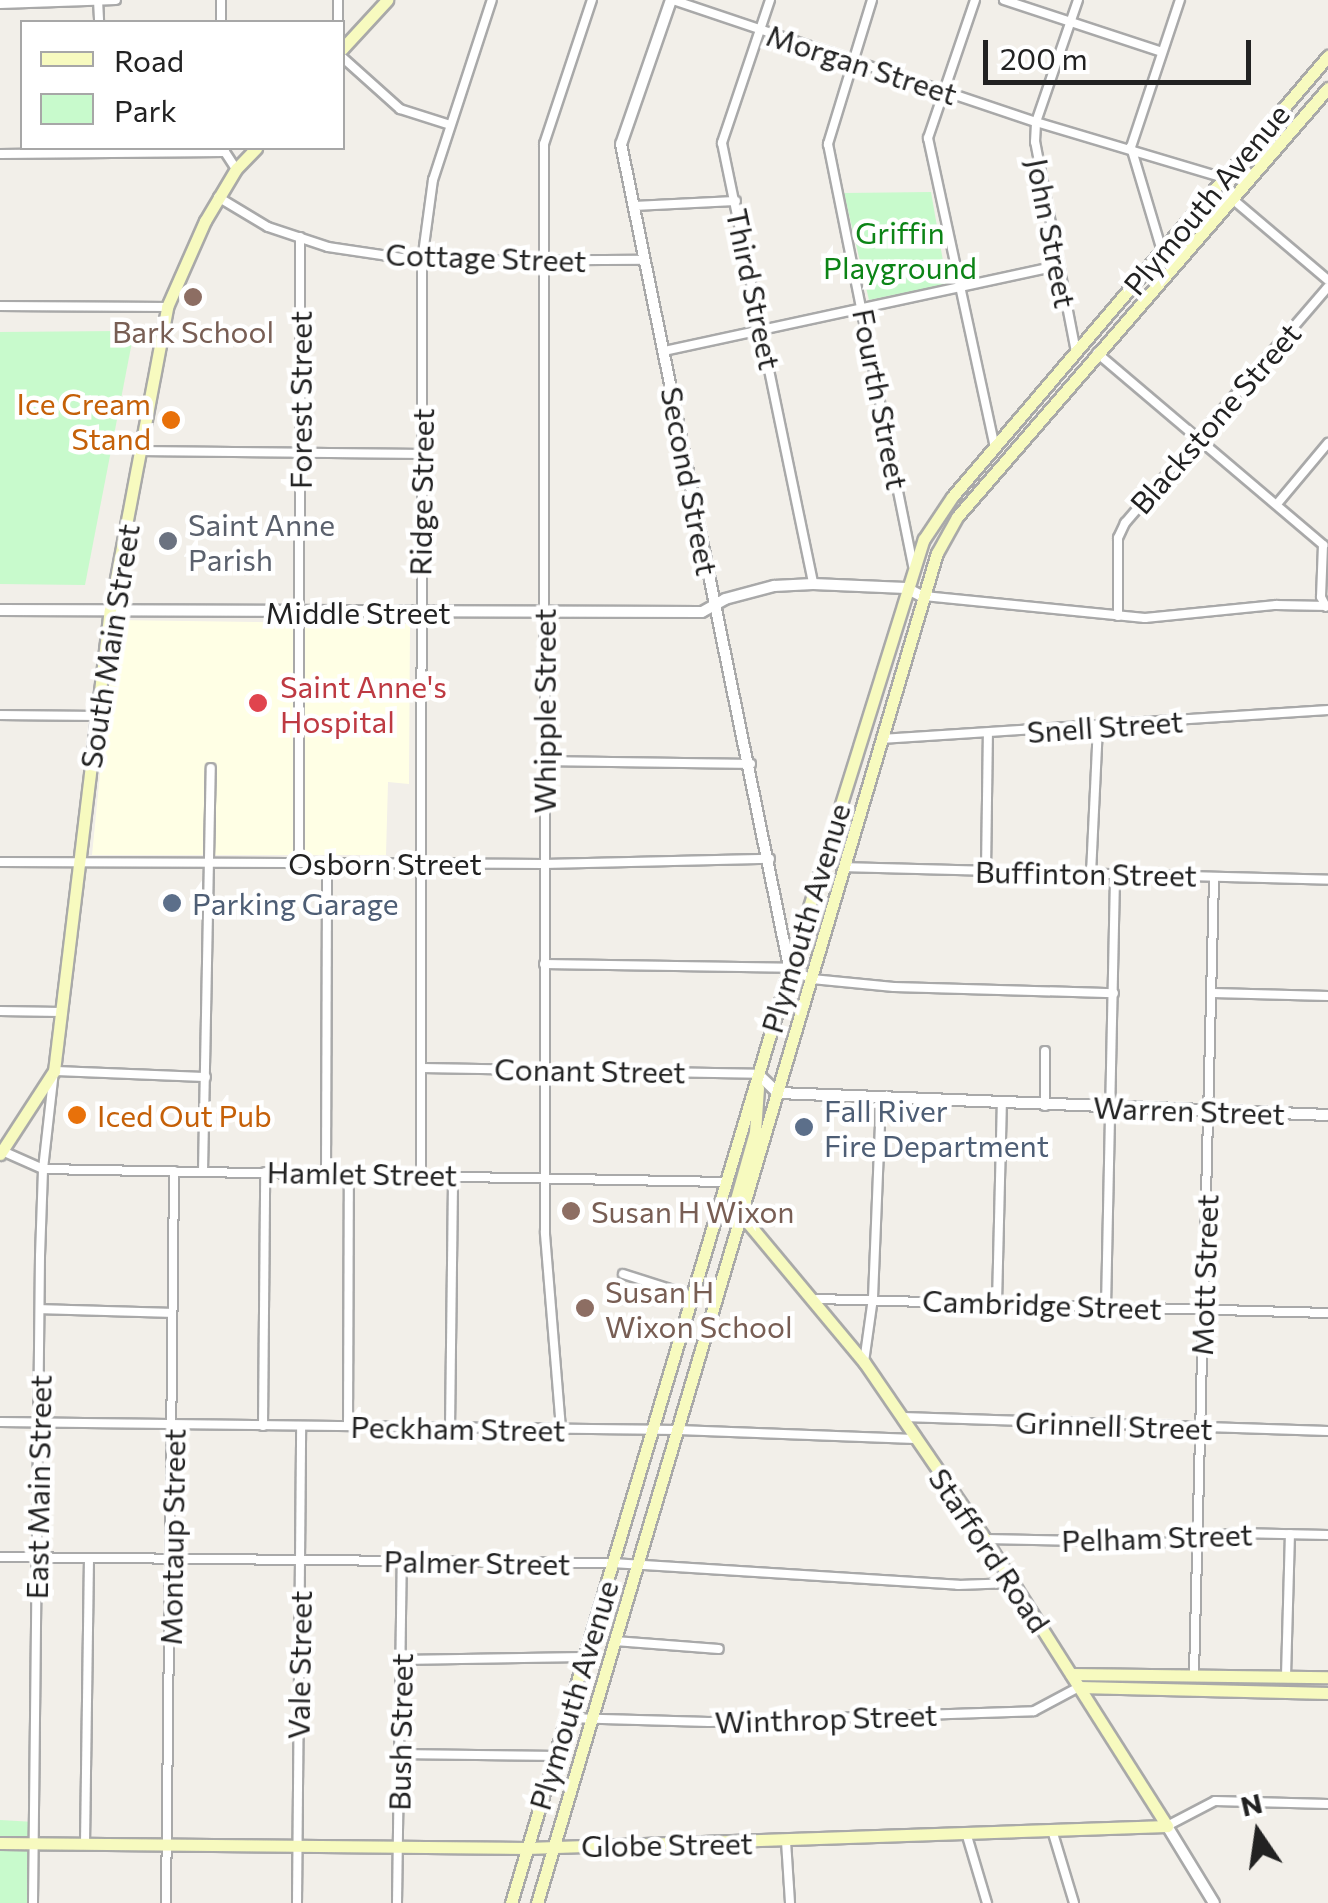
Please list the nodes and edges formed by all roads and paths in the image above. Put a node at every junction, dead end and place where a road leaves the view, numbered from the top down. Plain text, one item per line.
1 (98, 0) edge
2 (116, 0) edge
3 (387, 0) edge
4 (492, 0) edge
5 (592, 0) edge
6 (672, 0) edge
7 (770, 0) edge
8 (872, 0) edge
9 (976, 0) edge
10 (1004, 0) edge
11 (1078, 0) edge
12 (1180, 0) edge
13 (0, 4) edge
14 (1069, 22) junction
15 (761, 30) junction
16 (345, 46) edge
17 (1162, 52) junction
18 (1328, 56) edge
19 (345, 60) edge
20 (852, 60) junction
21 (1328, 88) edge
22 (943, 91) junction
23 (1036, 122) junction
24 (450, 124) junction
25 (1131, 148) junction
26 (102, 150) edge
27 (225, 150) edge
28 (254, 150) edge
29 (0, 154) edge
30 (236, 169) junction
31 (1224, 178) junction
32 (218, 197) junction
33 (1230, 198) junction
34 (736, 201) junction
35 (633, 206) junction
36 (300, 237) junction
37 (1162, 251) junction
38 (644, 260) junction
39 (422, 261) junction
40 (547, 262) junction
41 (1058, 266) junction
42 (1328, 284) edge
43 (960, 288) junction
44 (0, 306) edge
45 (168, 307) junction
46 (863, 307) junction
47 (764, 329) junction
48 (664, 351) junction
49 (1076, 352) junction
50 (1097, 353) junction
51 (1199, 438) junction
52 (1328, 442) edge
53 (995, 447) junction
54 (142, 452) junction
55 (301, 454) junction
56 (421, 454) junction
57 (1276, 504) junction
58 (1326, 545) edge
59 (913, 567) junction
60 (814, 584) junction
61 (906, 588) junction
62 (922, 596) junction
63 (715, 606) junction
64 (1327, 608) edge
65 (0, 610) edge
66 (110, 610) junction
67 (302, 612) junction
68 (419, 612) junction
69 (543, 614) junction
70 (1118, 616) junction
71 (1328, 710) edge
72 (0, 715) edge
73 (96, 716) junction
74 (1098, 727) junction
75 (988, 734) junction
76 (881, 739) junction
77 (544, 761) junction
78 (750, 764) junction
79 (211, 768) dead end
80 (770, 859) junction
81 (0, 862) edge
82 (208, 862) junction
83 (79, 863) junction
84 (299, 863) junction
85 (327, 864) junction
86 (421, 864) junction
87 (544, 864) junction
88 (844, 867) junction
89 (986, 871) junction
90 (1091, 874) junction
91 (1115, 874) junction
92 (1214, 877) junction
93 (1328, 880) edge
94 (544, 964) junction
95 (790, 968) junction
96 (812, 979) junction
97 (1114, 993) junction
98 (1212, 994) junction
99 (1328, 996) edge
100 (0, 1011) edge
101 (61, 1012) junction
102 (1045, 1051) dead end
103 (422, 1068) junction
104 (544, 1068) junction
105 (54, 1072) junction
106 (758, 1074) junction
107 (206, 1077) junction
108 (778, 1094) junction
109 (881, 1100) junction
110 (1002, 1104) junction
111 (1046, 1106) junction
112 (1112, 1108) junction
113 (1210, 1111) junction
114 (1328, 1115) edge
115 (1, 1152) edge
116 (43, 1169) junction
117 (174, 1171) junction
118 (203, 1171) junction
119 (265, 1172) junction
120 (326, 1173) junction
121 (350, 1174) junction
122 (421, 1175) junction
123 (453, 1175) junction
124 (544, 1176) junction
125 (726, 1182) junction
126 (743, 1214) junction
127 (623, 1274) dead end
128 (692, 1296) junction
129 (872, 1298) junction
130 (817, 1300) junction
131 (998, 1304) junction
132 (1106, 1307) junction
133 (40, 1308) junction
134 (1201, 1310) junction
135 (171, 1312) junction
136 (1328, 1313) edge
137 (864, 1362) junction
138 (901, 1417) junction
139 (0, 1422) edge
140 (39, 1422) junction
141 (174, 1424) junction
142 (262, 1426) junction
143 (301, 1426) junction
144 (348, 1426) junction
145 (450, 1428) junction
146 (1202, 1428) junction
147 (561, 1430) junction
148 (652, 1430) junction
149 (678, 1430) junction
150 (1328, 1431) edge
151 (915, 1439) junction
152 (1290, 1534) junction
153 (1328, 1535) edge
154 (1199, 1537) junction
155 (986, 1538) junction
156 (0, 1557) edge
157 (39, 1557) junction
158 (88, 1558) junction
159 (172, 1558) junction
160 (301, 1560) junction
161 (402, 1561) junction
162 (612, 1563) junction
163 (638, 1566) junction
164 (1012, 1584) junction
165 (616, 1641) junction
166 (718, 1649) dead end
167 (584, 1657) junction
168 (400, 1660) junction
169 (1071, 1674) junction
170 (1194, 1674) junction
171 (1286, 1676) junction
172 (1328, 1677) edge
173 (1079, 1687) junction
174 (1328, 1693) edge
175 (566, 1718) junction
176 (592, 1720) junction
177 (399, 1754) junction
178 (555, 1756) junction
179 (1328, 1804) edge
180 (1167, 1826) junction
181 (1052, 1830) junction
182 (967, 1836) junction
183 (786, 1841) junction
184 (34, 1843) junction
185 (0, 1844) edge
186 (86, 1844) junction
187 (167, 1846) junction
188 (298, 1846) junction
189 (554, 1846) junction
190 (398, 1848) junction
191 (528, 1848) junction
192 (33, 1903) edge
193 (166, 1903) edge
194 (296, 1903) edge
195 (398, 1903) edge
196 (511, 1903) edge
197 (537, 1903) edge
198 (790, 1903) edge
199 (986, 1903) edge
200 (1074, 1903) edge
201 (1214, 1903) edge

1 - 2 street
1 - 13 street
3 - 16 main road
4 - 24 street, Ridge Street
5 - 40 street, Whipple Street
6 - 15 street, Morgan Street
6 - 35 street, Second Street
7 - 15 street, Third Street
8 - 20 street, Fourth Street
9 - 22 street
10 - 14 street
11 - 14 street, John Street
12 - 17 street
14 - 17 street
14 - 23 street, John Street
15 - 20 street, Morgan Street
15 - 34 street, Third Street
17 - 25 street
18 - 31 main road, Plymouth Avenue
19 - 24 street
20 - 22 street, Morgan Street
20 - 46 street, Fourth Street
21 - 33 main road, Plymouth Avenue
22 - 23 street, Morgan Street
22 - 43 street
23 - 25 street, Morgan Street
23 - 41 street, John Street
24 - 39 street, Ridge Street
25 - 31 street, Morgan Street
25 - 37 street
26 - 27 street
26 - 29 street
27 - 30 street
28 - 30 main road, South Main Street
30 - 32 main road, South Main Street
31 - 37 main road, Plymouth Avenue
32 - 36 street, Cottage Street
32 - 45 main road, South Main Street
33 - 42 street
33 - 50 main road, Plymouth Avenue
34 - 35 street
34 - 47 street, Third Street
35 - 38 street, Second Street
36 - 39 street, Cottage Street
36 - 55 street, Forest Street
37 - 49 main road, Plymouth Avenue
38 - 40 street, Cottage Street
38 - 48 street, Second Street
39 - 40 street, Cottage Street
39 - 56 street, Ridge Street
40 - 69 street, Whipple Street
41 - 43 street
41 - 49 street, John Street
42 - 51 street, Blackstone Street
43 - 46 street
43 - 53 street
44 - 45 street
45 - 54 main road, South Main Street
46 - 47 street
46 - 59 street, Fourth Street
47 - 48 street
47 - 60 street, Third Street
48 - 63 street, Second Street
49 - 53 main road, Plymouth Avenue
50 - 51 street
50 - 62 main road, Plymouth Avenue
51 - 57 street
51 - 70 street, Blackstone Street
52 - 57 street
53 - 59 main road, Plymouth Avenue
54 - 55 street
54 - 66 main road, South Main Street
55 - 56 street
55 - 67 street, Forest Street
56 - 68 street, Ridge Street
57 - 58 street
58 - 64 street
59 - 61 main road, Plymouth Avenue
60 - 61 street, Middle Street
60 - 63 street, Middle Street
61 - 62 street
61 - 95 main road, Plymouth Avenue
62 - 70 street
62 - 76 main road, Plymouth Avenue
63 - 69 street, Middle Street
63 - 78 street, Second Street
64 - 70 street
65 - 66 street, Middle Street
66 - 67 street, Middle Street
66 - 73 main road, South Main Street
67 - 68 street, Middle Street
67 - 84 street, Forest Street
68 - 69 street, Middle Street
68 - 86 street, Ridge Street
69 - 77 street, Whipple Street
71 - 74 street, Snell Street
72 - 73 street
73 - 83 main road, South Main Street
74 - 75 street, Snell Street
74 - 90 street
75 - 76 street, Snell Street
75 - 89 street
76 - 88 main road, Plymouth Avenue
77 - 78 street
77 - 87 street, Whipple Street
78 - 80 street, Second Street
79 - 82 street
80 - 87 street, Osborn Street
80 - 95 street, Second Street
81 - 83 street, Osborn Street
82 - 83 street, Osborn Street
82 - 84 street, Osborn Street
82 - 107 street
83 - 101 main road, South Main Street
84 - 85 street, Osborn Street
85 - 86 street, Osborn Street
85 - 120 street
86 - 87 street, Osborn Street
86 - 103 street, Ridge Street
87 - 94 street, Whipple Street
88 - 89 street, Buffinton Street
88 - 96 main road, Plymouth Avenue
89 - 90 street, Buffinton Street
90 - 91 street, Buffinton Street
91 - 92 street, Buffinton Street
91 - 97 street
92 - 93 street, Buffinton Street
92 - 98 street, Mott Street
94 - 95 street
94 - 104 street, Whipple Street
95 - 96 street
95 - 106 main road, Plymouth Avenue
96 - 97 street
96 - 108 main road, Plymouth Avenue
97 - 112 street
98 - 99 street
98 - 113 street, Mott Street
100 - 101 street
101 - 105 main road, South Main Street
102 - 111 street
103 - 104 street, Conant Street
103 - 122 street, Ridge Street
104 - 106 street, Conant Street
104 - 124 street, Whipple Street
105 - 107 street
105 - 115 main road, South Main Street
105 - 116 street, East Main Street
106 - 108 street
106 - 125 main road, Plymouth Avenue
106 - 126 main road
107 - 118 street
108 - 109 street, Warren Street
108 - 126 main road, Plymouth Avenue
109 - 110 street, Warren Street
109 - 129 street
110 - 111 street, Warren Street
110 - 131 street
111 - 112 street, Warren Street
112 - 113 street, Warren Street
112 - 132 street
113 - 114 street, Warren Street
113 - 134 street, Mott Street
115 - 116 street, Hamlet Street
116 - 117 street, Hamlet Street
116 - 133 street, East Main Street
117 - 118 street, Hamlet Street
117 - 135 street, Montaup Street
118 - 119 street, Hamlet Street
119 - 120 street, Hamlet Street
119 - 142 street
120 - 121 street, Hamlet Street
121 - 122 street, Hamlet Street
121 - 144 street
122 - 123 street, Hamlet Street
123 - 124 street, Hamlet Street
123 - 145 street
124 - 125 street, Hamlet Street
124 - 147 street, Whipple Street
125 - 128 main road, Plymouth Avenue
126 - 130 main road, Stafford Road
126 - 149 main road, Plymouth Avenue
127 - 128 street
128 - 148 main road, Plymouth Avenue
129 - 130 street, Cambridge Street
129 - 131 street, Cambridge Street
129 - 137 street
130 - 137 main road, Stafford Road
131 - 132 street, Cambridge Street
132 - 134 street, Cambridge Street
133 - 135 street
133 - 140 street, East Main Street
134 - 136 street, Cambridge Street
134 - 146 street, Mott Street
135 - 141 street, Montaup Street
137 - 138 main road, Stafford Road
138 - 146 street, Grinnell Street
138 - 151 main road, Stafford Road
139 - 140 street, Peckham Street
140 - 141 street, Peckham Street
140 - 157 street, East Main Street
141 - 142 street, Peckham Street
141 - 159 street, Montaup Street
142 - 143 street, Peckham Street
143 - 144 street, Peckham Street
143 - 160 street, Vale Street
144 - 145 street, Peckham Street
145 - 147 street, Peckham Street
146 - 150 street, Grinnell Street
146 - 154 street, Mott Street
147 - 148 street, Peckham Street
148 - 149 street, Peckham Street
148 - 162 main road, Plymouth Avenue
149 - 151 street, Peckham Street
149 - 163 main road, Plymouth Avenue
151 - 155 main road, Stafford Road
152 - 153 street, Pelham Street
152 - 154 street, Pelham Street
152 - 171 street
154 - 155 street, Pelham Street
154 - 170 street, Mott Street
155 - 164 main road, Stafford Road
156 - 157 street, Palmer Street
157 - 158 street, Palmer Street
157 - 184 street, East Main Street
158 - 159 street, Palmer Street
158 - 186 street
159 - 160 street, Palmer Street
159 - 187 street, Montaup Street
160 - 161 street, Palmer Street
160 - 188 street, Vale Street
161 - 162 street, Palmer Street
161 - 168 street, Bush Street
162 - 163 street, Palmer Street
162 - 167 main road, Plymouth Avenue
163 - 164 street, Palmer Street
163 - 165 main road, Plymouth Avenue
164 - 169 main road, Stafford Road
165 - 166 street
165 - 176 main road, Plymouth Avenue
167 - 168 street
167 - 175 main road, Plymouth Avenue
168 - 177 street, Bush Street
169 - 170 main road
169 - 173 main road, Stafford Road
170 - 171 main road
171 - 172 main road
173 - 174 main road
173 - 176 street, Winthrop Street
173 - 180 main road, Stafford Road
175 - 176 street, Winthrop Street
175 - 178 main road, Plymouth Avenue
176 - 189 main road, Plymouth Avenue
177 - 178 street
177 - 190 street, Bush Street
178 - 191 main road, Plymouth Avenue
179 - 180 street, Globe Street
180 - 181 main road, Globe Street
180 - 201 street, Stafford Road
181 - 182 main road, Globe Street
181 - 200 street
182 - 183 main road, Globe Street
182 - 199 street
183 - 189 main road, Globe Street
183 - 198 street
184 - 185 main road, Globe Street
184 - 186 main road, Globe Street
184 - 192 street, East Main Street
186 - 187 main road, Globe Street
187 - 188 main road, Globe Street
187 - 193 street, Montaup Street
188 - 190 main road, Globe Street
188 - 194 street, Vale Street
189 - 191 main road, Globe Street
189 - 197 main road, Plymouth Avenue
190 - 191 main road, Globe Street
190 - 195 street, Bush Street
191 - 196 main road, Plymouth Avenue

